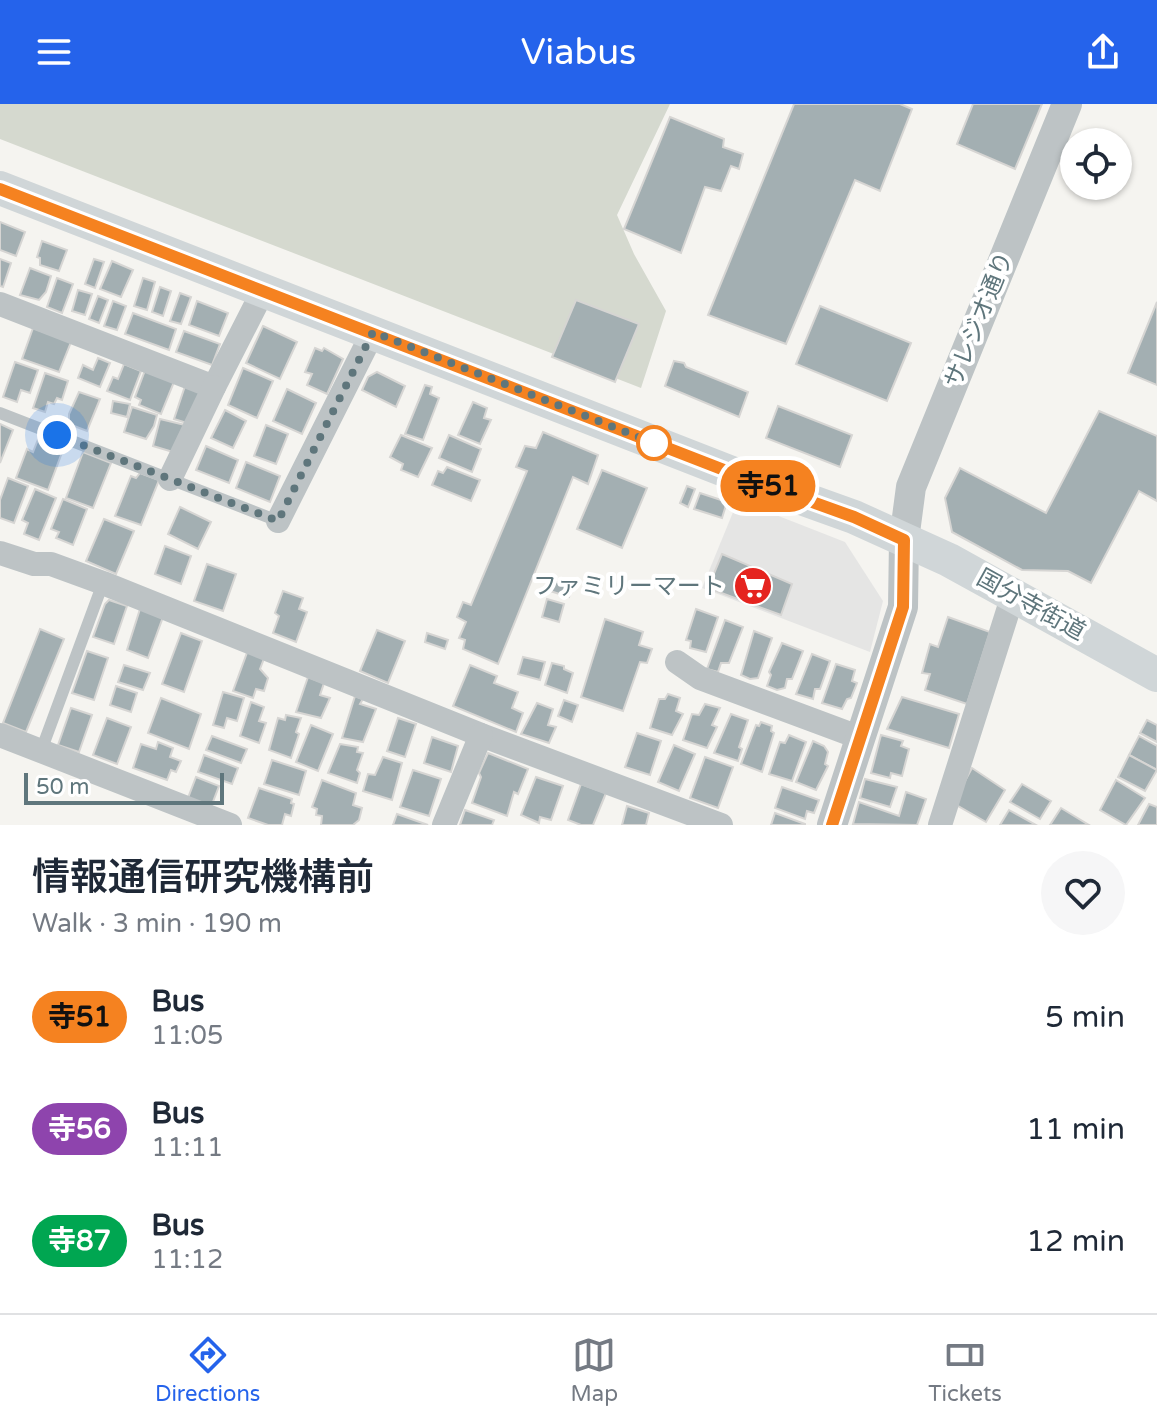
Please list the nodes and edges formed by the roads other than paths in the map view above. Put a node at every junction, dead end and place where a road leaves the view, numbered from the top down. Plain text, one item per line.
1 (1067, 104) edge
2 (0, 188) edge
3 (264, 289) junction
4 (0, 304) edge
5 (373, 332) junction
6 (214, 387) junction
7 (0, 413) edge
8 (170, 479) junction
9 (278, 521) joint
10 (904, 540) junction
11 (0, 553) edge
12 (103, 583) junction
13 (1013, 595) junction
14 (677, 662) dead end
15 (1157, 675) edge
16 (0, 735) edge
17 (481, 735) junction
18 (861, 738) junction
19 (41, 751) junction
20 (230, 825) edge
21 (444, 825) edge
22 (721, 825) edge
23 (832, 825) edge
24 (940, 825) edge

1 - 10 street, サレジオ通り
2 - 3 main road, 国分寺街道
3 - 5 main road, 国分寺街道
3 - 6 street
4 - 6 street
5 - 9 street
5 - 10 main road, 国分寺街道
6 - 8 street
7 - 8 lane
8 - 9 lane
10 - 13 main road, 国分寺街道
10 - 18 street, サレジオ通り
11 - 12 street
12 - 17 street
12 - 19 lane
13 - 15 main road, 国分寺街道
13 - 24 street
14 - 18 street
16 - 19 street
17 - 21 street
17 - 22 street
18 - 23 street, サレジオ通り
19 - 20 street

